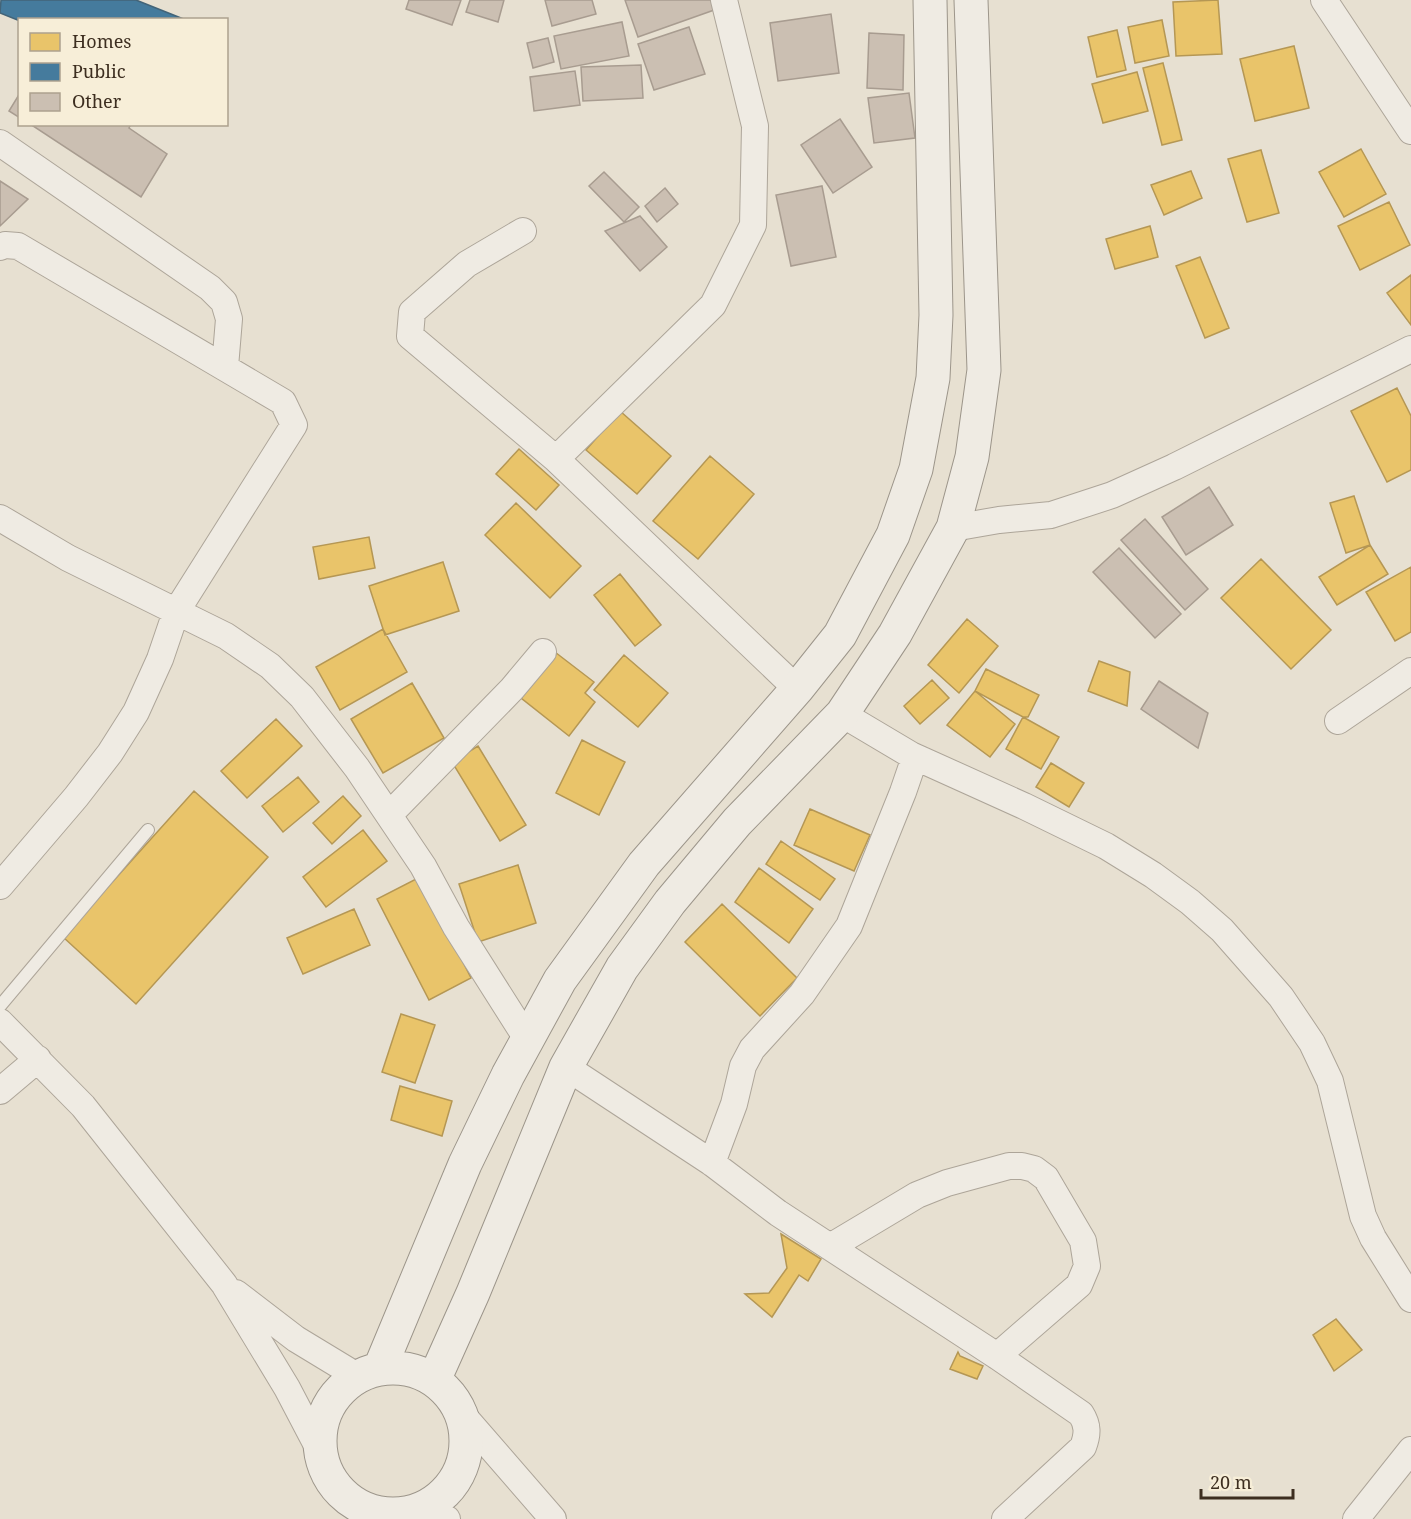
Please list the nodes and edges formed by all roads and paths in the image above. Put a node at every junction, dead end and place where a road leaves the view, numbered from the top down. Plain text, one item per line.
1 (724, 0) edge
2 (930, 0) edge
3 (971, 0) edge
4 (1324, 0) edge
5 (1411, 131) edge
6 (0, 143) edge
7 (523, 231) dead end
8 (934, 239) junction
9 (978, 239) junction
10 (0, 247) edge
11 (1411, 349) edge
12 (225, 368) junction
13 (556, 459) junction
14 (0, 518) edge
15 (953, 528) junction
16 (176, 612) junction
17 (543, 652) dead end
18 (1411, 671) edge
19 (797, 689) junction
20 (842, 714) junction
21 (1338, 721) dead end
22 (915, 756) junction
23 (389, 815) junction
24 (148, 830) dead end
25 (0, 886) edge
26 (0, 1006) edge
27 (0, 1022) edge
28 (527, 1039) junction
29 (38, 1059) junction
30 (566, 1067) junction
31 (0, 1091) edge
32 (712, 1164) junction
33 (830, 1247) junction
34 (224, 1284) junction
35 (1411, 1299) edge
36 (997, 1356) junction
37 (369, 1372) junction
38 (434, 1380) junction
39 (461, 1413) junction
40 (1411, 1450) edge
41 (320, 1451) junction
42 (335, 1504) edge
43 (398, 1516) edge
44 (447, 1519) edge
45 (553, 1519) edge
46 (1005, 1519) edge
47 (1356, 1519) edge

1 - 13 street
2 - 8 main road
3 - 9 main road
4 - 5 street
6 - 12 street
7 - 13 street
8 - 9 main road
8 - 19 main road
9 - 15 main road
10 - 12 street
11 - 15 street
12 - 16 street
13 - 19 street
14 - 16 street
15 - 20 main road
16 - 23 street
16 - 25 street
17 - 23 street
18 - 21 street
19 - 28 main road
20 - 22 street
20 - 30 main road
22 - 32 street
22 - 35 street
23 - 28 street
24 - 26 lane
27 - 29 street
28 - 37 main road
29 - 31 street
29 - 34 street
30 - 32 street
30 - 38 main road
32 - 33 street
33 - 36 street
33 - 36 street
34 - 37 street
34 - 41 street
36 - 46 street
37 - 38 main road
37 - 41 main road
38 - 39 main road
39 - 43 main road
39 - 45 street
40 - 47 street
41 - 42 main road
42 - 43 main road
43 - 44 street

